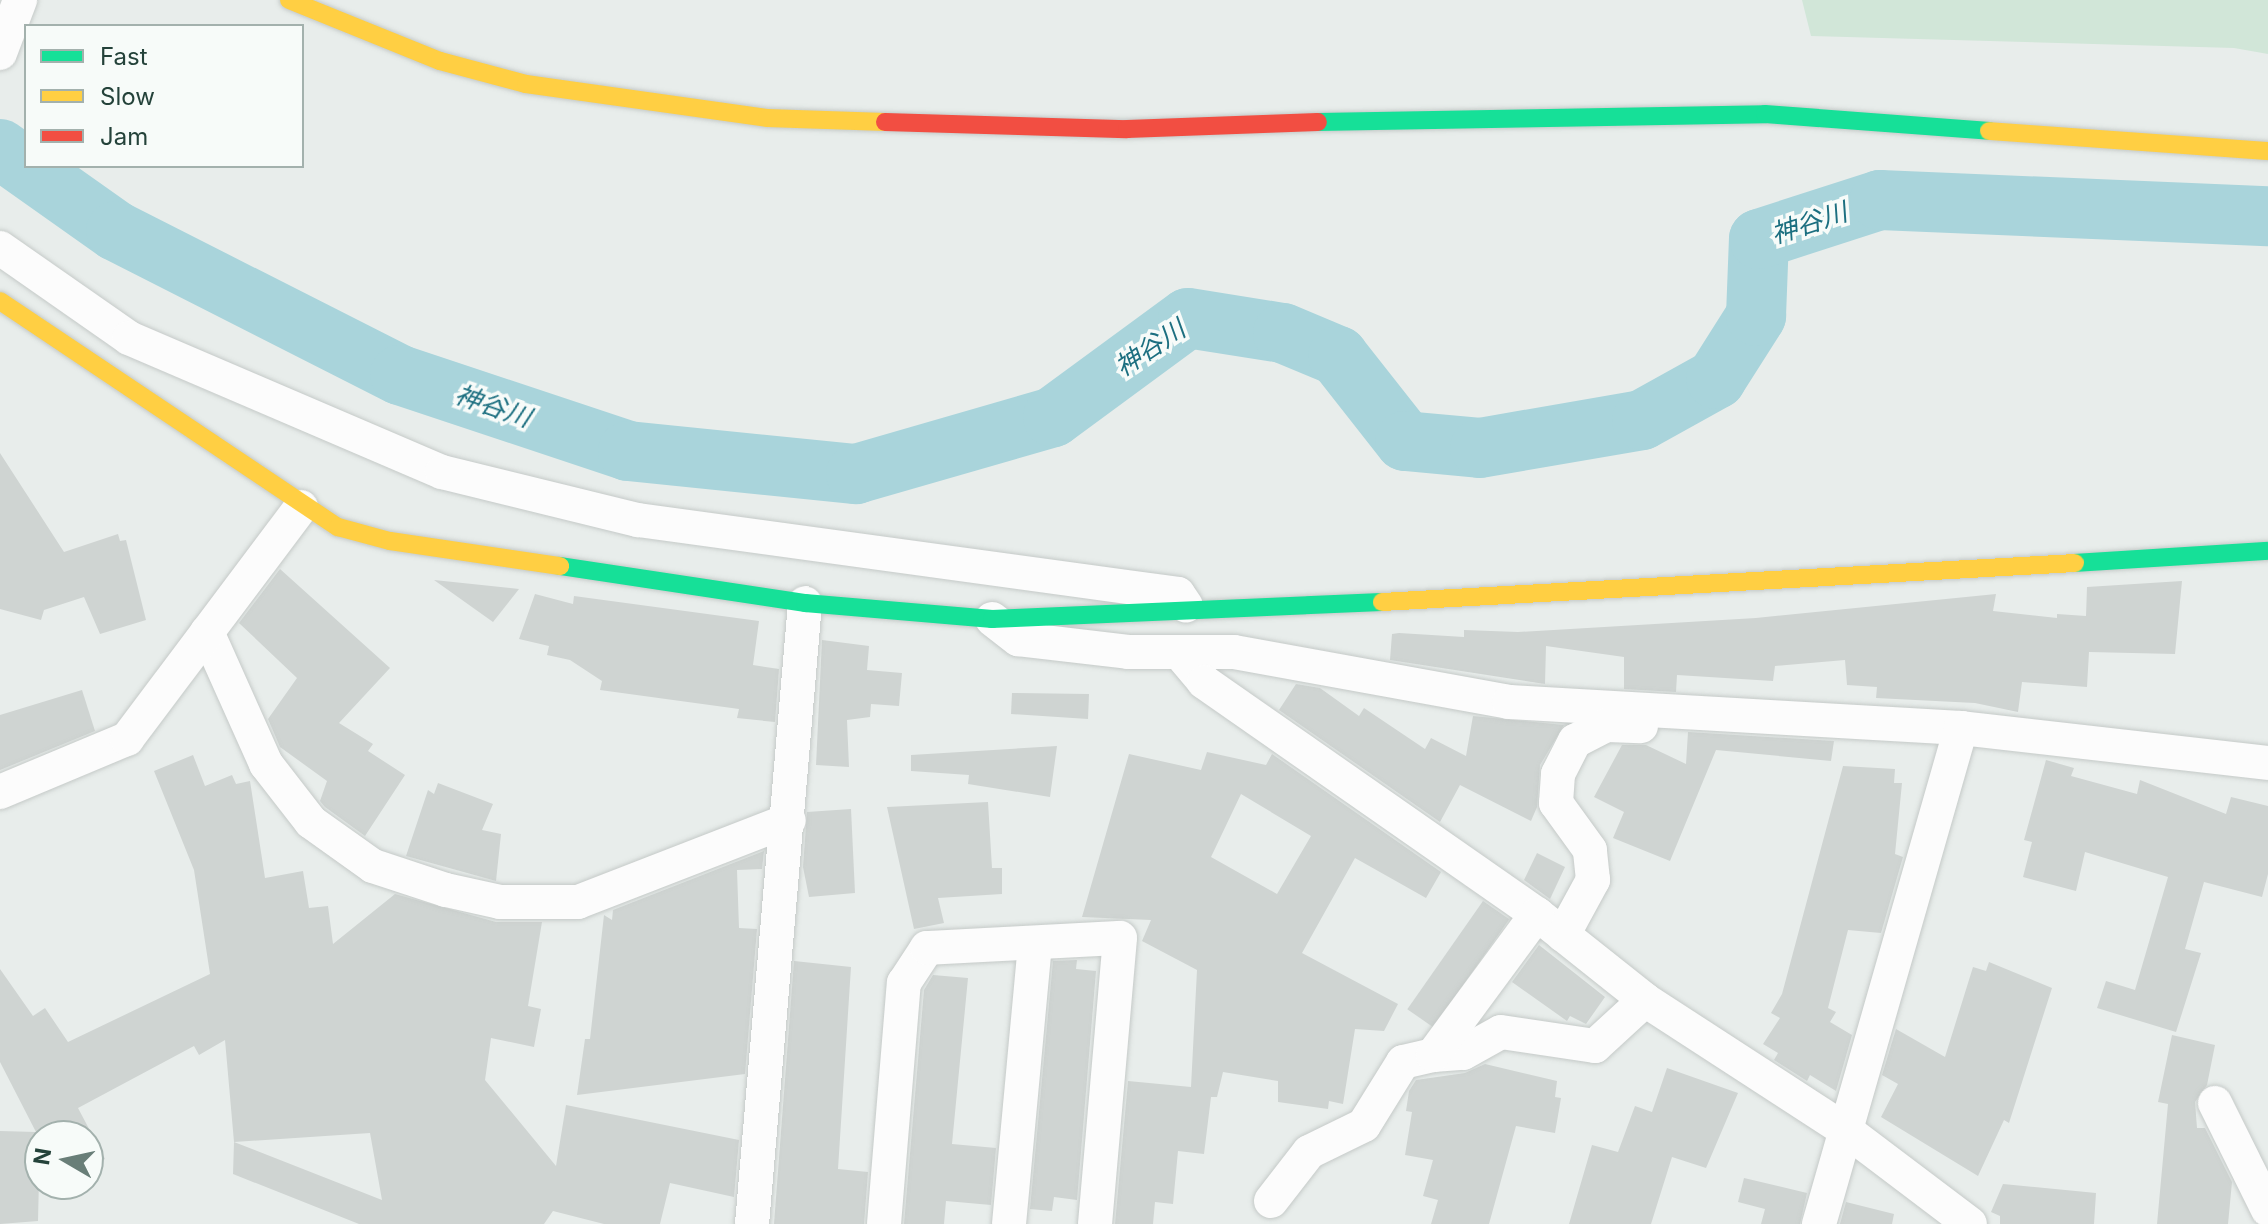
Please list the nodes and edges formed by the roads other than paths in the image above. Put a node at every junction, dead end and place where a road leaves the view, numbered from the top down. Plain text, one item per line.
1 (20, 0) edge
2 (289, 0) edge
3 (0, 53) edge
4 (2268, 151) edge
5 (0, 248) edge
6 (2, 305) edge
7 (301, 507) junction
8 (2268, 551) edge
9 (805, 603) junction
10 (1189, 609) junction
11 (992, 619) junction
12 (207, 632) junction
13 (1179, 652) junction
14 (1660, 710) junction
15 (1961, 728) junction
16 (2268, 763) edge
17 (0, 792) edge
18 (789, 820) junction
19 (1550, 924) junction
20 (1035, 943) junction
21 (1645, 1000) junction
22 (1433, 1055) junction
23 (2215, 1103) dead end
24 (1847, 1131) junction
25 (1271, 1201) dead end
26 (2268, 1210) edge
27 (752, 1224) edge
28 (884, 1224) edge
29 (1009, 1224) edge
30 (1095, 1224) edge
31 (1819, 1224) edge
32 (1970, 1224) edge

1 - 3 street
2 - 4 street
5 - 10 street
6 - 7 street
7 - 9 street
7 - 12 street
8 - 10 street
9 - 11 street
9 - 18 street
10 - 11 street
11 - 13 street
12 - 17 street
12 - 18 street
13 - 14 street
13 - 19 street
14 - 15 street
14 - 19 street
15 - 16 street
15 - 24 street
18 - 27 street
19 - 21 street
19 - 22 street
20 - 28 street
20 - 29 street
20 - 30 street
21 - 22 street
21 - 24 street
22 - 25 street
23 - 26 street
24 - 31 street
24 - 32 street

